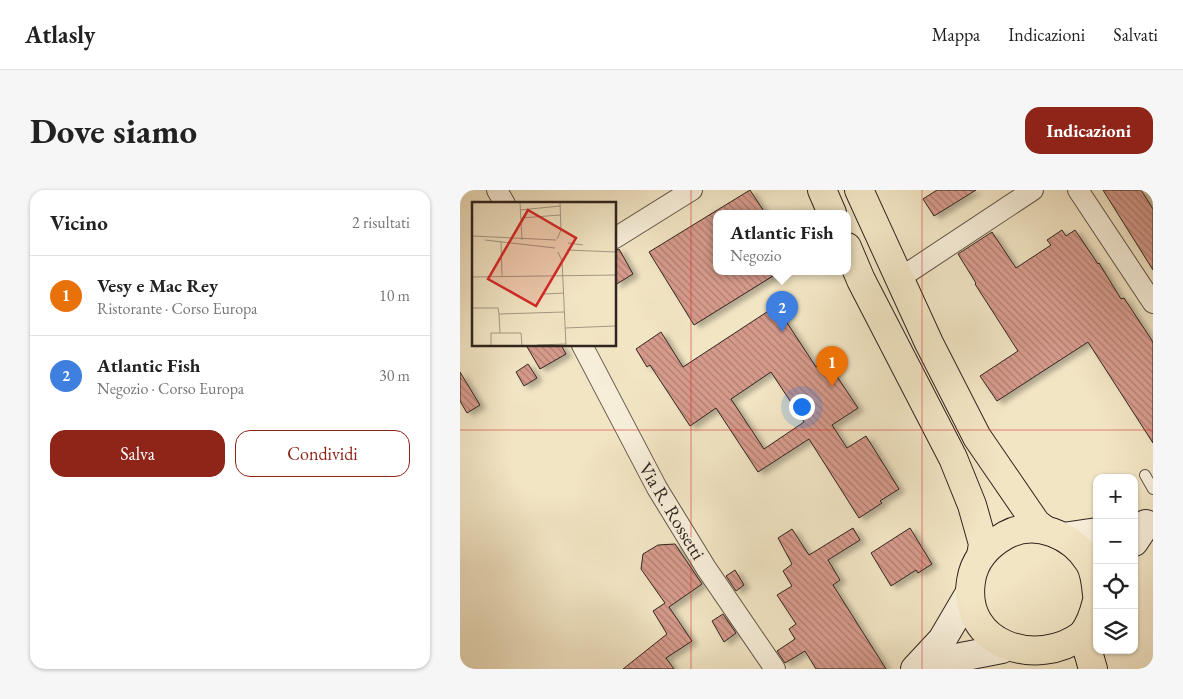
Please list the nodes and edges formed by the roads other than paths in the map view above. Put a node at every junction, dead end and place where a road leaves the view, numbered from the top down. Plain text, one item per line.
1 (497, 190) edge
2 (692, 190) edge
3 (822, 190) edge
4 (859, 190) edge
5 (1033, 190) edge
6 (1078, 190) edge
7 (504, 202) edge
8 (831, 210) edge
9 (616, 237) edge
10 (851, 256) edge
11 (900, 278) junction
12 (1153, 303) edge
13 (583, 346) edge
14 (1144, 475) dead end
15 (1153, 489) edge
16 (1093, 532) edge
17 (1054, 533) junction
18 (981, 556) junction
19 (1093, 572) edge
20 (969, 594) junction
21 (1095, 609) edge
22 (1083, 634) junction
23 (1017, 658) edge
24 (775, 669) edge
25 (917, 669) edge
26 (1093, 669) edge

1 - 7 street
2 - 9 street
3 - 8 main road
4 - 11 main road
5 - 11 street
6 - 12 street
10 - 18 main road
11 - 17 main road
13 - 24 street, Via R. Rossetti
14 - 15 lane
16 - 17 street
17 - 18 main road
17 - 19 main road
18 - 20 main road
20 - 23 main road
20 - 25 street
21 - 22 main road
22 - 23 main road
22 - 26 main road
23 - 25 street

